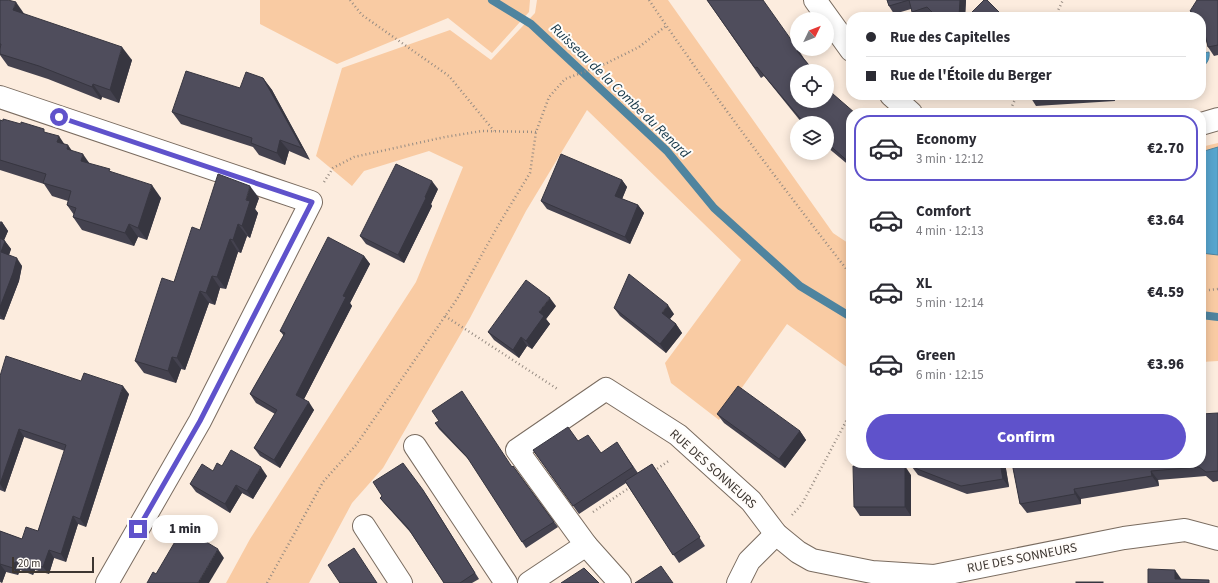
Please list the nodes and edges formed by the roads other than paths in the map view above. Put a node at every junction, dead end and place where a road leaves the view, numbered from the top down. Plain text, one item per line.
1 (815, 0) edge
2 (846, 43) edge
3 (0, 97) edge
4 (897, 100) edge
5 (905, 108) edge
6 (1218, 119) edge
7 (1206, 123) edge
8 (415, 446) dead end
9 (364, 526) dead end
10 (776, 534) junction
11 (1218, 539) edge
12 (586, 545) junction
13 (107, 583) edge
14 (401, 583) edge
15 (506, 583) edge
16 (529, 583) edge
17 (620, 583) edge
18 (738, 583) edge

1 - 2 street
3 - 13 street
4 - 5 street
6 - 7 street
8 - 15 street
9 - 14 street
10 - 11 street, RUE DES SONNEURS
10 - 12 street, RUE DES SONNEURS
10 - 18 street
12 - 16 street
12 - 17 street

